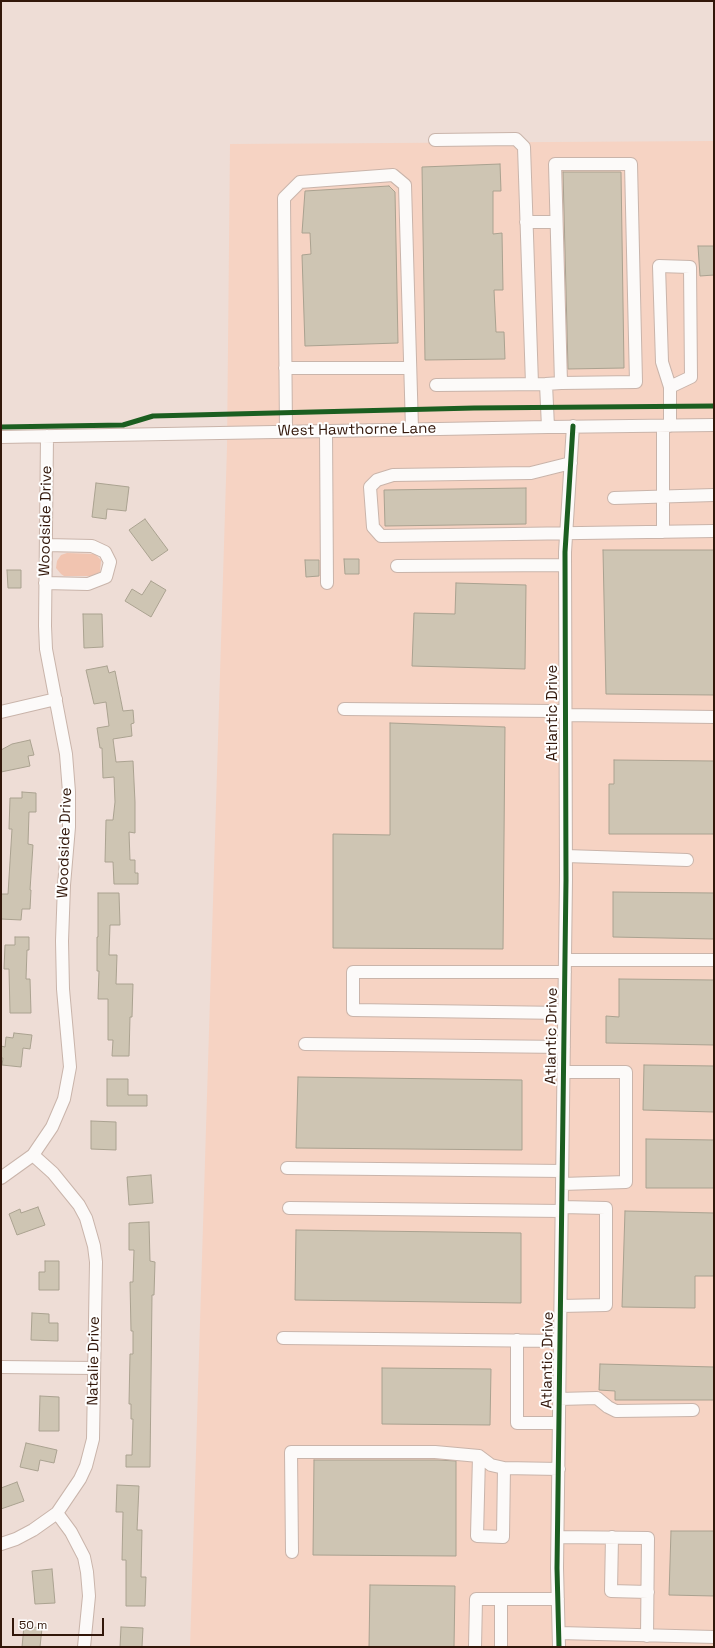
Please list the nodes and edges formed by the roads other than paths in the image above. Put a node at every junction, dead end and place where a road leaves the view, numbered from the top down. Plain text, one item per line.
1 (436, 140) dead end
2 (526, 222) junction
3 (556, 222) junction
4 (285, 368) junction
5 (410, 368) junction
6 (532, 384) junction
7 (546, 384) junction
8 (561, 384) junction
9 (436, 385) dead end
10 (670, 387) junction
11 (714, 425) edge
12 (573, 426) junction
13 (666, 426) junction
14 (548, 427) junction
15 (412, 429) junction
16 (326, 431) junction
17 (286, 432) junction
18 (46, 436) junction
19 (1, 438) edge
20 (571, 464) junction
21 (714, 495) edge
22 (663, 497) junction
23 (614, 498) dead end
24 (714, 531) edge
25 (663, 532) junction
26 (566, 534) junction
27 (46, 545) junction
28 (565, 565) junction
29 (397, 566) dead end
30 (45, 583) junction
31 (327, 583) dead end
32 (56, 699) junction
33 (344, 709) dead end
34 (1, 712) edge
35 (565, 714) junction
36 (714, 717) edge
37 (566, 856) junction
38 (687, 860) dead end
39 (565, 960) junction
40 (714, 960) edge
41 (565, 972) junction
42 (564, 1013) junction
43 (305, 1044) dead end
44 (564, 1047) junction
45 (563, 1072) junction
46 (34, 1155) junction
47 (287, 1168) dead end
48 (1, 1178) edge
49 (562, 1178) junction
50 (290, 1208) dead end
51 (562, 1209) junction
52 (561, 1306) junction
53 (283, 1338) dead end
54 (518, 1340) junction
55 (560, 1341) junction
56 (1, 1367) edge
57 (94, 1368) junction
58 (559, 1399) junction
59 (694, 1410) dead end
60 (559, 1424) junction
61 (479, 1456) junction
62 (504, 1468) junction
63 (559, 1469) junction
64 (57, 1513) junction
65 (558, 1537) junction
66 (612, 1537) junction
67 (1, 1544) edge
68 (292, 1552) dead end
69 (648, 1592) junction
70 (502, 1599) junction
71 (558, 1599) junction
72 (558, 1633) junction
73 (647, 1636) junction
74 (714, 1637) edge
75 (84, 1647) edge
76 (475, 1647) edge
77 (501, 1647) edge
78 (559, 1647) edge

1 - 2 street
2 - 3 street
2 - 6 street
3 - 8 street
3 - 8 street
4 - 5 street
4 - 5 street
4 - 17 street
5 - 15 street
6 - 7 street
6 - 9 street
7 - 8 street
7 - 14 street
10 - 10 street
10 - 13 street
11 - 13 street, West Hawthorne Lane
12 - 13 street, West Hawthorne Lane
12 - 14 street, West Hawthorne Lane
12 - 20 street, Atlantic Drive
13 - 22 street
14 - 15 street, West Hawthorne Lane
15 - 16 street, West Hawthorne Lane
16 - 17 street, West Hawthorne Lane
16 - 31 street
17 - 18 street, West Hawthorne Lane
18 - 19 street, West Hawthorne Lane
18 - 27 street, Woodside Drive
20 - 26 street, Atlantic Drive
20 - 26 street
21 - 22 street
22 - 23 street
22 - 25 street
24 - 25 street
25 - 26 street
26 - 28 street, Atlantic Drive
27 - 30 street, Woodside Drive
27 - 30 street
28 - 29 street
28 - 35 street, Atlantic Drive
30 - 32 street, Woodside Drive
32 - 34 street
32 - 46 street, Woodside Drive
33 - 35 street
35 - 36 street
35 - 37 street, Atlantic Drive
37 - 38 street
37 - 39 street, Atlantic Drive
39 - 40 street
39 - 41 street, Atlantic Drive
41 - 42 street, Atlantic Drive
41 - 42 street
42 - 44 street, Atlantic Drive
43 - 44 street
44 - 45 street, Atlantic Drive
45 - 49 street, Atlantic Drive
45 - 49 street
46 - 48 street, Woodside Drive
46 - 57 street, Natalie Drive
47 - 49 street
49 - 51 street, Atlantic Drive
50 - 51 street
51 - 52 street, Atlantic Drive
51 - 52 street
52 - 55 street, Atlantic Drive
53 - 54 street
54 - 55 street
54 - 60 street
55 - 58 street, Atlantic Drive
56 - 57 street
57 - 64 street, Natalie Drive
58 - 59 street
58 - 60 street, Atlantic Drive
60 - 63 street, Atlantic Drive
61 - 62 street
61 - 62 street
61 - 68 street
62 - 63 street
63 - 65 street, Atlantic Drive
64 - 67 street, Natalie Drive
64 - 75 street
65 - 66 street
65 - 71 street, Atlantic Drive
66 - 69 street
66 - 69 street
69 - 73 street
70 - 71 street
70 - 76 street
70 - 77 street
71 - 72 street, Atlantic Drive
72 - 73 street
72 - 78 street, Atlantic Drive
73 - 74 street

